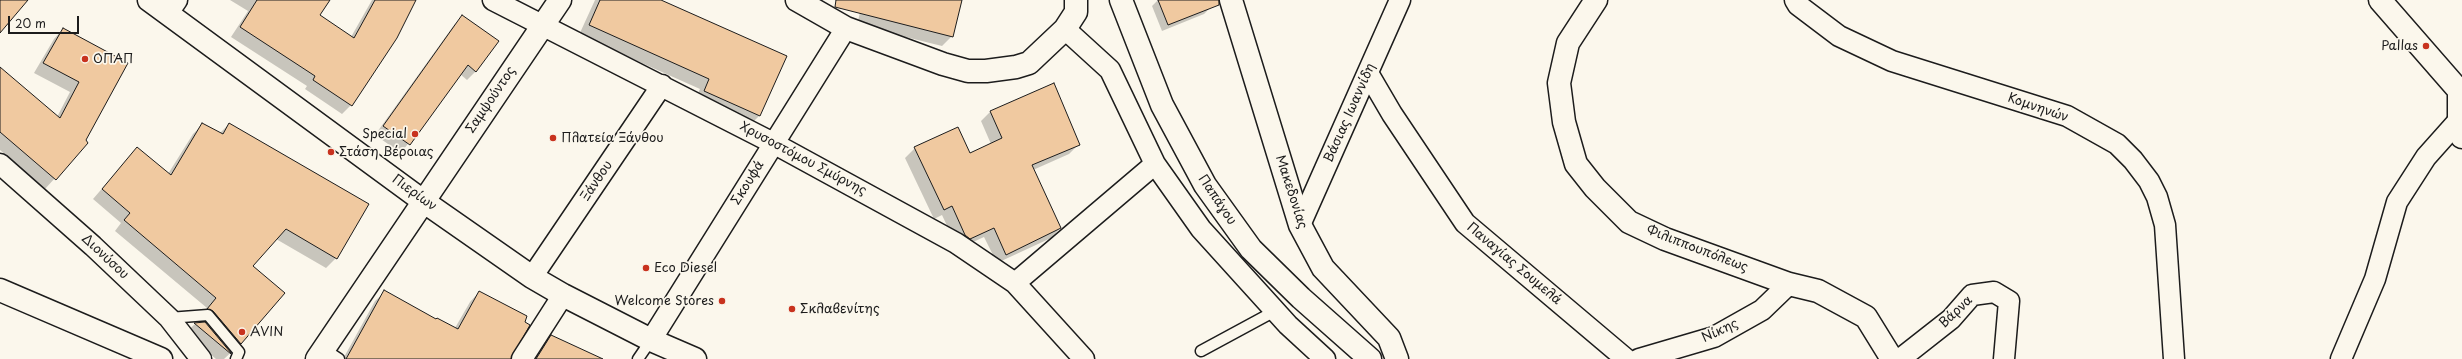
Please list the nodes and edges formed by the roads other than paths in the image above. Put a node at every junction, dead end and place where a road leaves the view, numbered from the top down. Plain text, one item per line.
1 (150, 0) edge
2 (493, 0) edge
3 (560, 0) edge
4 (797, 0) edge
5 (1076, 0) edge
6 (1121, 0) edge
7 (1400, 0) edge
8 (1596, 0) edge
9 (1795, 0) edge
10 (2380, 0) edge
11 (1234, 2) edge
12 (173, 6) edge
13 (542, 24) junction
14 (846, 28) junction
15 (1065, 29) junction
16 (1368, 73) junction
17 (662, 85) junction
18 (2461, 92) edge
19 (2460, 129) edge
20 (773, 143) junction
21 (0, 164) edge
22 (1155, 164) junction
23 (423, 201) junction
24 (1300, 225) junction
25 (532, 276) junction
26 (1015, 283) junction
27 (1789, 284) junction
28 (0, 290) edge
29 (563, 296) junction
30 (1275, 311) junction
31 (169, 318) junction
32 (652, 340) junction
33 (1201, 351) dead end
34 (326, 356) edge
35 (2343, 358) edge
36 (161, 359) edge
37 (201, 359) edge
38 (236, 359) edge
39 (522, 359) edge
40 (638, 359) edge
41 (695, 359) edge
42 (1084, 359) edge
43 (1325, 359) edge
44 (1370, 359) edge
45 (1397, 359) edge
46 (1626, 359) edge
47 (1639, 359) edge
48 (1892, 359) edge
49 (1900, 359) edge
50 (2004, 359) edge
51 (2174, 359) edge

1 - 12 main road, Πιερίων
2 - 13 street, Χρυσοστόμου Σμύρνης
3 - 13 main road, Σαμψούντος
4 - 14 main road
5 - 15 main road
6 - 44 main road, Παπάγου
7 - 16 street, Βάσιας Ιωαννίδη
8 - 27 main road, Φιλιππουπόλεως
9 - 51 street, Κομνηνών
10 - 18 main road
11 - 24 main road, Μακεδονίας
12 - 23 main road, Πιερίων
13 - 17 street, Χρυσοστόμου Σμύρνης
13 - 23 main road, Σαμψούντος
14 - 15 main road
14 - 20 street, Σκουφά
15 - 22 street
16 - 24 street, Βάσιας Ιωαννίδη
16 - 46 street, Παναγίας Σουμελά
17 - 20 street, Χρυσοστόμου Σμύρνης
17 - 25 street, Ξάνθου
18 - 19 main road
19 - 35 street
20 - 26 street, Χρυσοστόμου Σμύρνης
20 - 32 street, Σκουφά
21 - 31 street, Διονύσου
22 - 26 street
22 - 30 street
23 - 25 main road, Πιερίων
23 - 34 main road, Σαμψούντος
24 - 45 main road, Μακεδονίας
25 - 29 main road, Πιερίων
26 - 42 street, Χρυσοστόμου Σμύρνης
27 - 47 street, Νίκης
27 - 48 main road, Φιλιππουπόλεως
28 - 36 main road
29 - 32 main road, Πιερίων
29 - 39 street
30 - 33 lane
30 - 43 street
31 - 37 street, Διονύσου
31 - 38 lane
32 - 40 lane
32 - 41 main road, Πιερίων
49 - 50 street, Βάρνα

